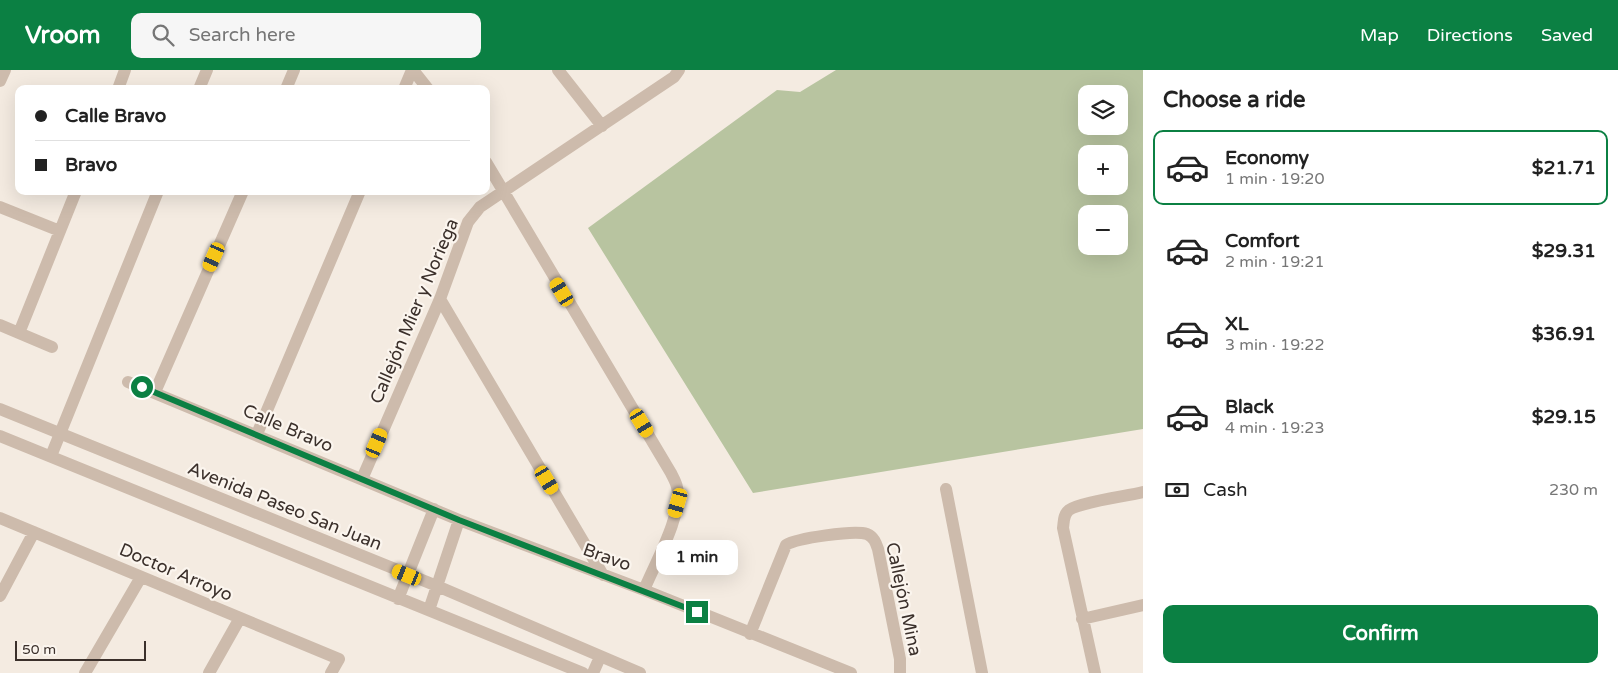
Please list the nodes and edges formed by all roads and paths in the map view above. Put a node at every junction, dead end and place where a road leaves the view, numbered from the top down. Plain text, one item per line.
1 (5, 70) edge
2 (125, 70) edge
3 (206, 70) edge
4 (294, 70) edge
5 (413, 70) edge
6 (558, 70) edge
7 (676, 73) edge
8 (0, 81) edge
9 (119, 85) edge
10 (200, 85) edge
11 (288, 85) edge
12 (406, 85) edge
13 (425, 85) edge
14 (602, 126) junction
15 (490, 169) edge
16 (503, 193) junction
17 (74, 195) edge
18 (156, 195) edge
19 (241, 195) edge
20 (358, 195) edge
21 (0, 207) edge
22 (60, 232) junction
23 (440, 299) junction
24 (0, 326) edge
25 (19, 333) junction
26 (52, 347) dead end
27 (128, 382) dead end
28 (155, 392) junction
29 (0, 409) edge
30 (60, 433) junction
31 (257, 434) junction
32 (0, 436) edge
33 (51, 456) junction
34 (362, 479) junction
35 (946, 489) dead end
36 (1143, 492) edge
37 (434, 509) junction
38 (0, 518) edge
39 (459, 520) junction
40 (34, 532) junction
41 (407, 575) junction
42 (603, 575) junction
43 (141, 576) junction
44 (437, 586) junction
45 (644, 590) junction
46 (0, 596) edge
47 (398, 599) junction
48 (1143, 605) edge
49 (429, 610) junction
50 (240, 618) junction
51 (1082, 620) junction
52 (750, 634) junction
53 (576, 647) junction
54 (600, 657) junction
55 (567, 670) edge
56 (84, 673) edge
57 (209, 673) edge
58 (331, 673) edge
59 (583, 673) edge
60 (593, 673) edge
61 (640, 673) edge
62 (851, 673) edge
63 (900, 673) edge
64 (982, 673) edge
65 (1095, 673) edge

1 - 8 street
2 - 9 street
3 - 10 street
4 - 11 street
5 - 12 street
5 - 13 street
6 - 14 street
7 - 14 street, Callejón Mier y Noriega
14 - 16 street, Callejón Mier y Noriega
15 - 16 street
16 - 23 street, Callejón Mier y Noriega
16 - 45 street
17 - 22 street
18 - 30 street
19 - 28 street
20 - 31 street
21 - 22 street
22 - 25 street
23 - 34 street, Callejón Mier y Noriega
23 - 42 street
24 - 25 street
25 - 26 street
27 - 28 street, Calle Bravo
28 - 31 street, Calle Bravo
29 - 30 street, Avenida Paseo San Juan
30 - 33 street
30 - 41 street, Avenida Paseo San Juan
31 - 34 street, Calle Bravo
32 - 33 street
33 - 47 street
34 - 37 street, Calle Bravo
35 - 64 street
36 - 51 street
37 - 39 street, Bravo
37 - 41 street
38 - 40 street, Doctor Arroyo
39 - 42 street, Bravo
39 - 44 street
40 - 43 street, Doctor Arroyo
40 - 46 street
41 - 44 street, Avenida Paseo San Juan
41 - 47 street
42 - 45 street, Bravo
43 - 50 street, Doctor Arroyo
43 - 56 street
44 - 49 street
44 - 53 street, Avenida Paseo San Juan
45 - 52 street, Bravo
47 - 49 street
48 - 51 street
49 - 55 street
50 - 57 street
50 - 58 street, Doctor Arroyo
51 - 65 street
52 - 62 street, Bravo
52 - 63 street, Callejón Mina
53 - 54 street, Avenida Paseo San Juan
53 - 55 street
54 - 60 street
54 - 61 street, Avenida Paseo San Juan
55 - 59 street

